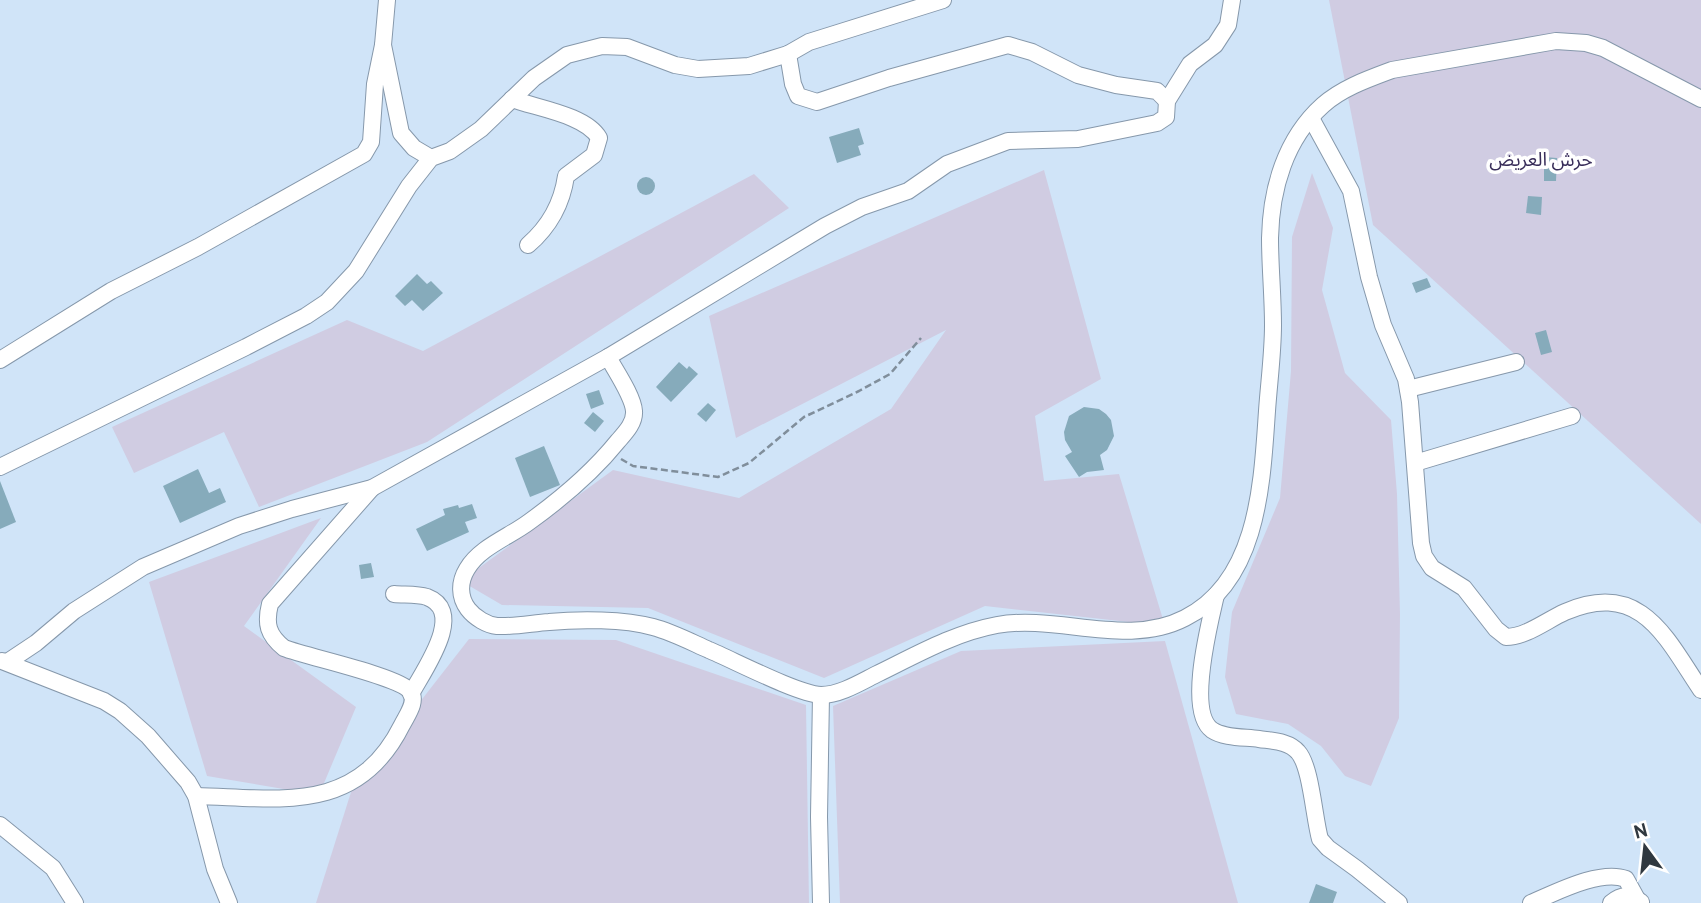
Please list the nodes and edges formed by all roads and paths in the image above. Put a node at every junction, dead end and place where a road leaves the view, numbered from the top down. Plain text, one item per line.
1 (387, 0) edge
2 (943, 0) edge
3 (1232, 0) edge
4 (383, 45) junction
5 (788, 54) junction
6 (512, 99) junction
7 (1701, 99) edge
8 (1167, 101) junction
9 (1311, 118) junction
10 (430, 158) junction
11 (528, 245) dead end
12 (920, 338) dead end
13 (608, 357) junction
14 (0, 360) edge
15 (1516, 362) dead end
16 (1408, 388) junction
17 (1572, 416) dead end
18 (609, 453) junction
19 (1415, 463) junction
20 (0, 467) edge
21 (372, 488) junction
22 (394, 594) dead end
23 (1216, 595) junction
24 (5, 661) edge
25 (1701, 690) edge
26 (411, 694) junction
27 (821, 695) junction
28 (196, 796) junction
29 (0, 825) edge
30 (1640, 901) edge
31 (75, 903) edge
32 (229, 903) edge
33 (821, 903) edge
34 (1399, 903) edge
35 (1531, 903) edge
36 (1611, 903) edge

1 - 4 street
2 - 5 street
3 - 8 street
4 - 10 street
4 - 14 street
5 - 6 street
5 - 8 street
6 - 10 street
6 - 11 street
7 - 9 street
8 - 13 street
9 - 16 street
9 - 23 street
10 - 20 street
12 - 18 path
13 - 18 street
13 - 21 street
15 - 16 street
16 - 19 street
17 - 19 street
18 - 27 street
19 - 25 street
21 - 24 street
21 - 26 street
22 - 26 street
23 - 27 street
23 - 34 street
24 - 28 street
26 - 28 street
27 - 33 street
28 - 32 street
29 - 31 street
30 - 35 street
30 - 36 street

